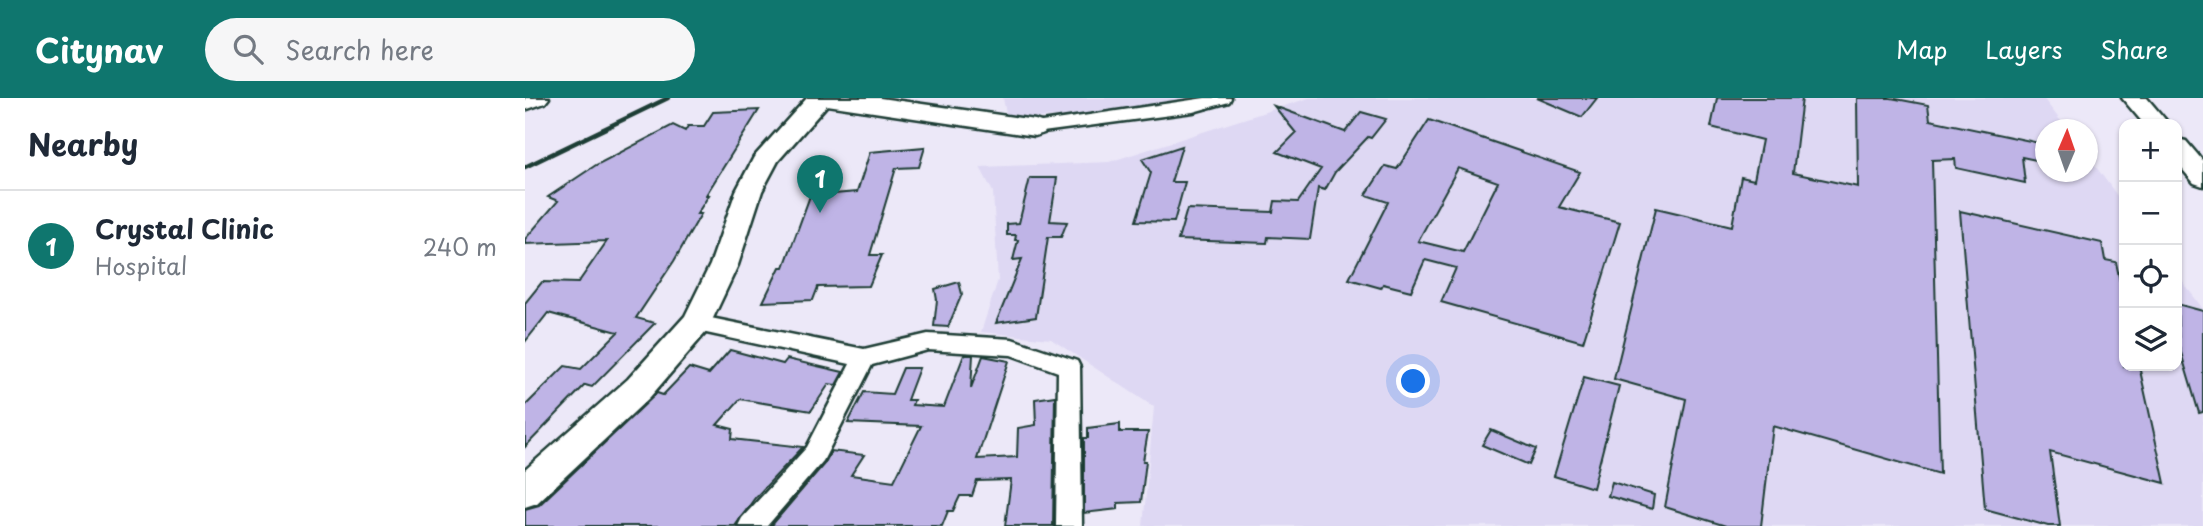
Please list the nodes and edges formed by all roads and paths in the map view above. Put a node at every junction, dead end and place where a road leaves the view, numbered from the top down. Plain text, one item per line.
1 (537, 98) edge
2 (820, 98) edge
3 (830, 98) edge
4 (1223, 98) edge
5 (2134, 98) edge
6 (525, 103) edge
7 (2153, 119) edge
8 (1035, 128) joint
9 (2182, 153) edge
10 (2203, 177) edge
11 (696, 323) junction
12 (864, 358) junction
13 (525, 492) edge
14 (751, 526) edge
15 (1069, 526) edge

1 - 6 street
2 - 11 street
3 - 8 street
4 - 8 street
5 - 7 street
9 - 10 street
11 - 12 street
11 - 13 street
12 - 14 street
12 - 15 street

